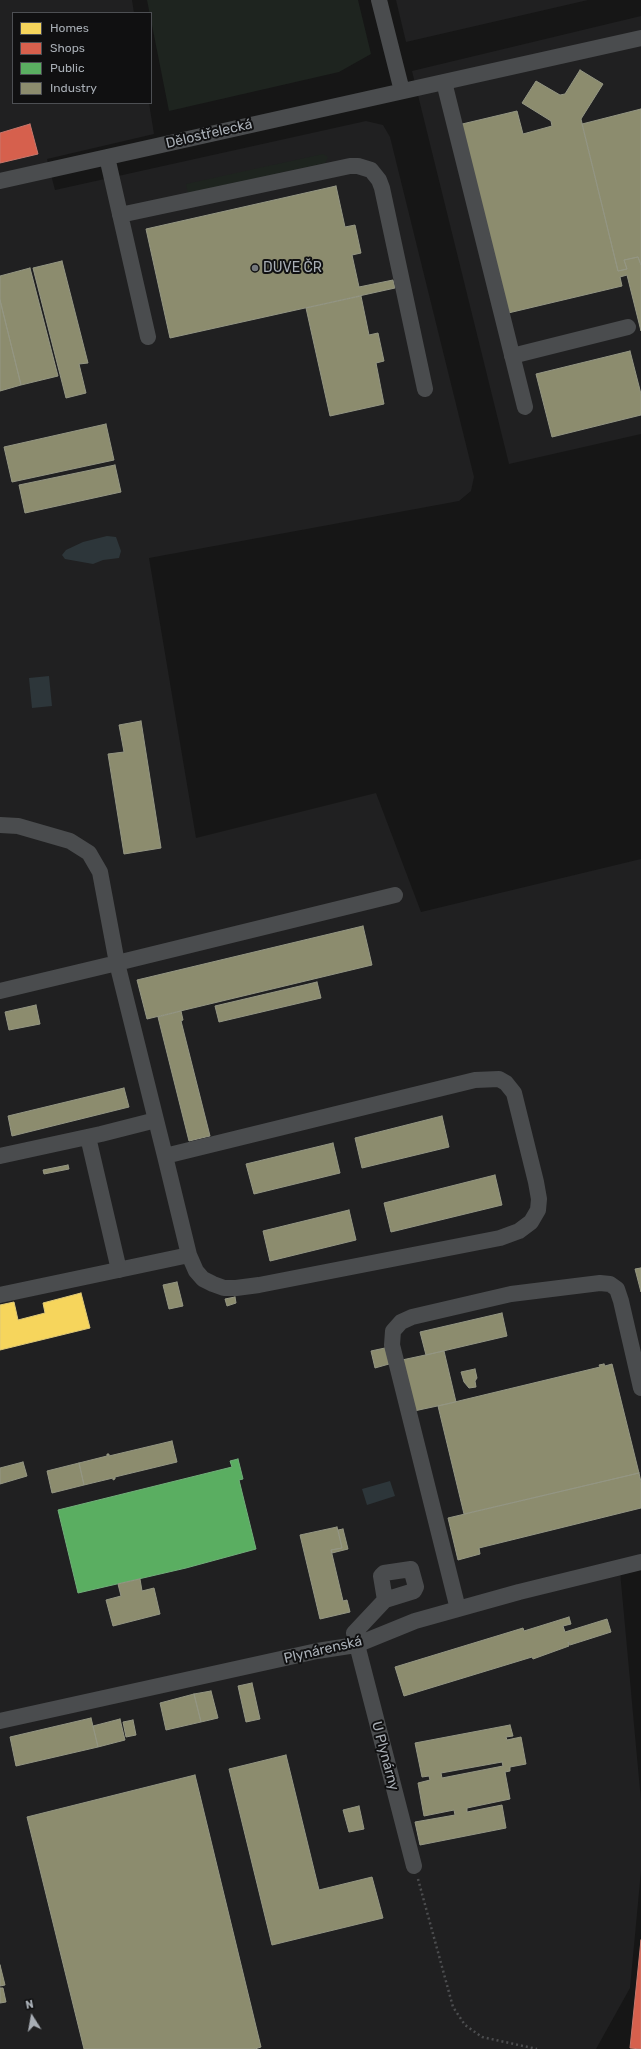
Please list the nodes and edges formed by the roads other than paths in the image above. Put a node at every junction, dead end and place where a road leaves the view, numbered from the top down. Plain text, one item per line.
1 (379, 0) edge
2 (641, 38) edge
3 (444, 82) junction
4 (409, 90) junction
5 (107, 157) junction
6 (0, 180) edge
7 (120, 215) junction
8 (628, 327) dead end
9 (148, 337) dead end
10 (512, 356) junction
11 (425, 389) dead end
12 (525, 406) dead end
13 (0, 825) edge
14 (395, 895) dead end
15 (117, 963) junction
16 (0, 991) edge
17 (156, 1120) junction
18 (88, 1138) junction
19 (0, 1156) edge
20 (165, 1156) junction
21 (189, 1255) junction
22 (119, 1270) junction
23 (0, 1295) edge
24 (641, 1388) edge
25 (641, 1562) edge
26 (385, 1600) dead end
27 (458, 1609) junction
28 (356, 1645) junction
29 (1, 1717) edge
30 (414, 1866) road end

1 - 4 street
2 - 3 street, Dělostřelecká
3 - 4 street, Dělostřelecká
3 - 10 street
4 - 5 street, Dělostřelecká
5 - 6 street, Dělostřelecká
5 - 7 street
7 - 9 street
7 - 11 street
8 - 10 street
10 - 12 street
13 - 15 street
14 - 15 street
15 - 16 street
15 - 17 street
17 - 18 street
17 - 20 street
18 - 19 street
18 - 22 street
20 - 21 street
20 - 21 street
21 - 22 street
22 - 23 street
24 - 27 street
25 - 27 street, Plynárenská
26 - 28 street
27 - 28 street, Plynárenská
28 - 29 street, Plynárenská
28 - 30 street, U Plynárny

